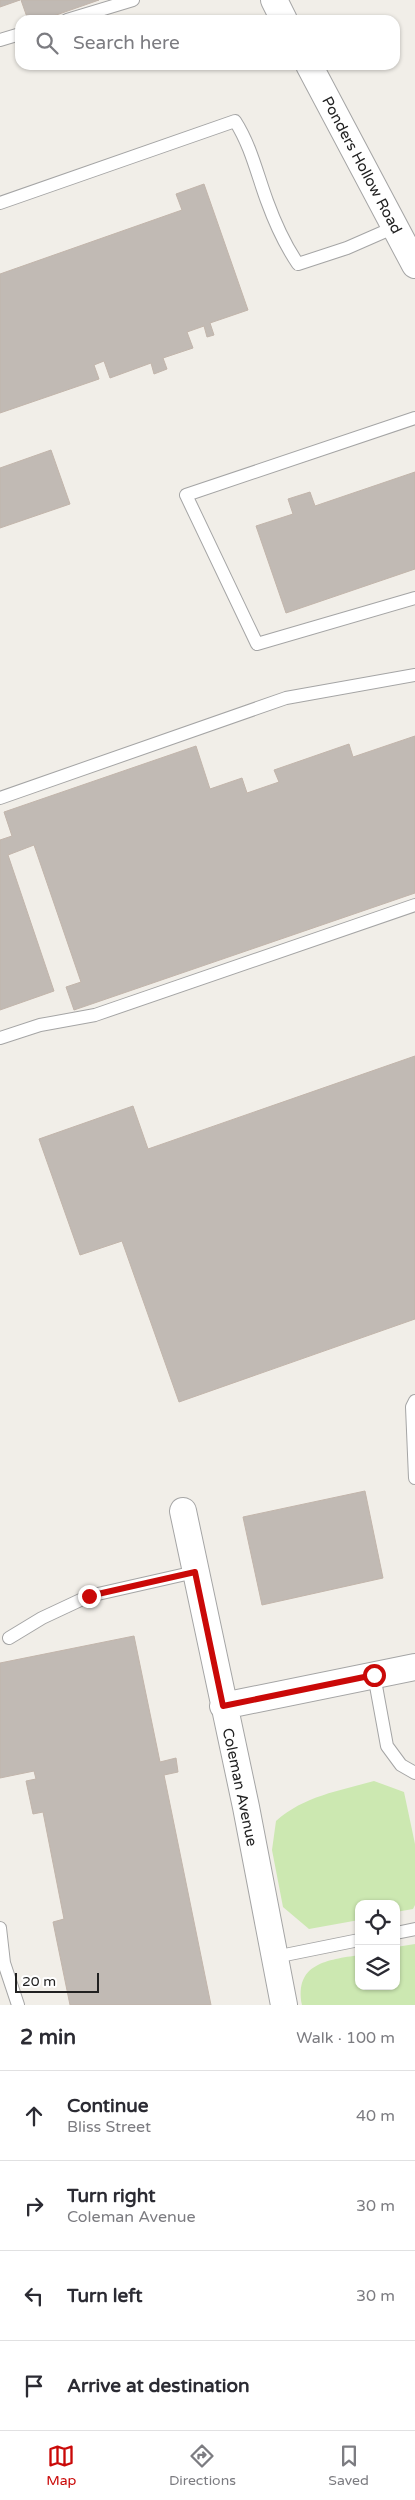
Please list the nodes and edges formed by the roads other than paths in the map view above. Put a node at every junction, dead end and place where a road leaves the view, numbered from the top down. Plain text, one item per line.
1 (133, 0) edge
2 (274, 0) edge
3 (84, 15) edge
4 (282, 15) edge
5 (15, 36) edge
6 (0, 40) edge
7 (311, 70) edge
8 (0, 203) edge
9 (395, 228) junction
10 (415, 265) edge
11 (415, 418) edge
12 (415, 598) edge
13 (415, 675) edge
14 (0, 798) edge
15 (415, 905) edge
16 (0, 1038) edge
17 (415, 1401) edge
18 (415, 1478) edge
19 (183, 1511) dead end
20 (195, 1572) junction
21 (9, 1638) dead end
22 (415, 1667) edge
23 (374, 1675) junction
24 (223, 1706) junction
25 (415, 1773) edge
26 (0, 1928) edge
27 (415, 1929) edge
28 (400, 1932) edge
29 (355, 1941) edge
30 (275, 1958) junction
31 (18, 2005) edge
32 (284, 2005) edge

1 - 3 lane
2 - 4 street
5 - 6 lane
7 - 9 street, Ponders Hollow Road
8 - 9 lane
9 - 10 street, Ponders Hollow Road
11 - 12 lane
13 - 14 lane
15 - 16 lane
17 - 18 lane
19 - 20 street, Coleman Avenue
20 - 21 lane
20 - 24 street, Coleman Avenue
22 - 23 street
23 - 24 street
23 - 25 lane
24 - 30 street, Coleman Avenue
26 - 31 lane
27 - 28 lane
29 - 30 lane
30 - 32 street, Coleman Avenue

